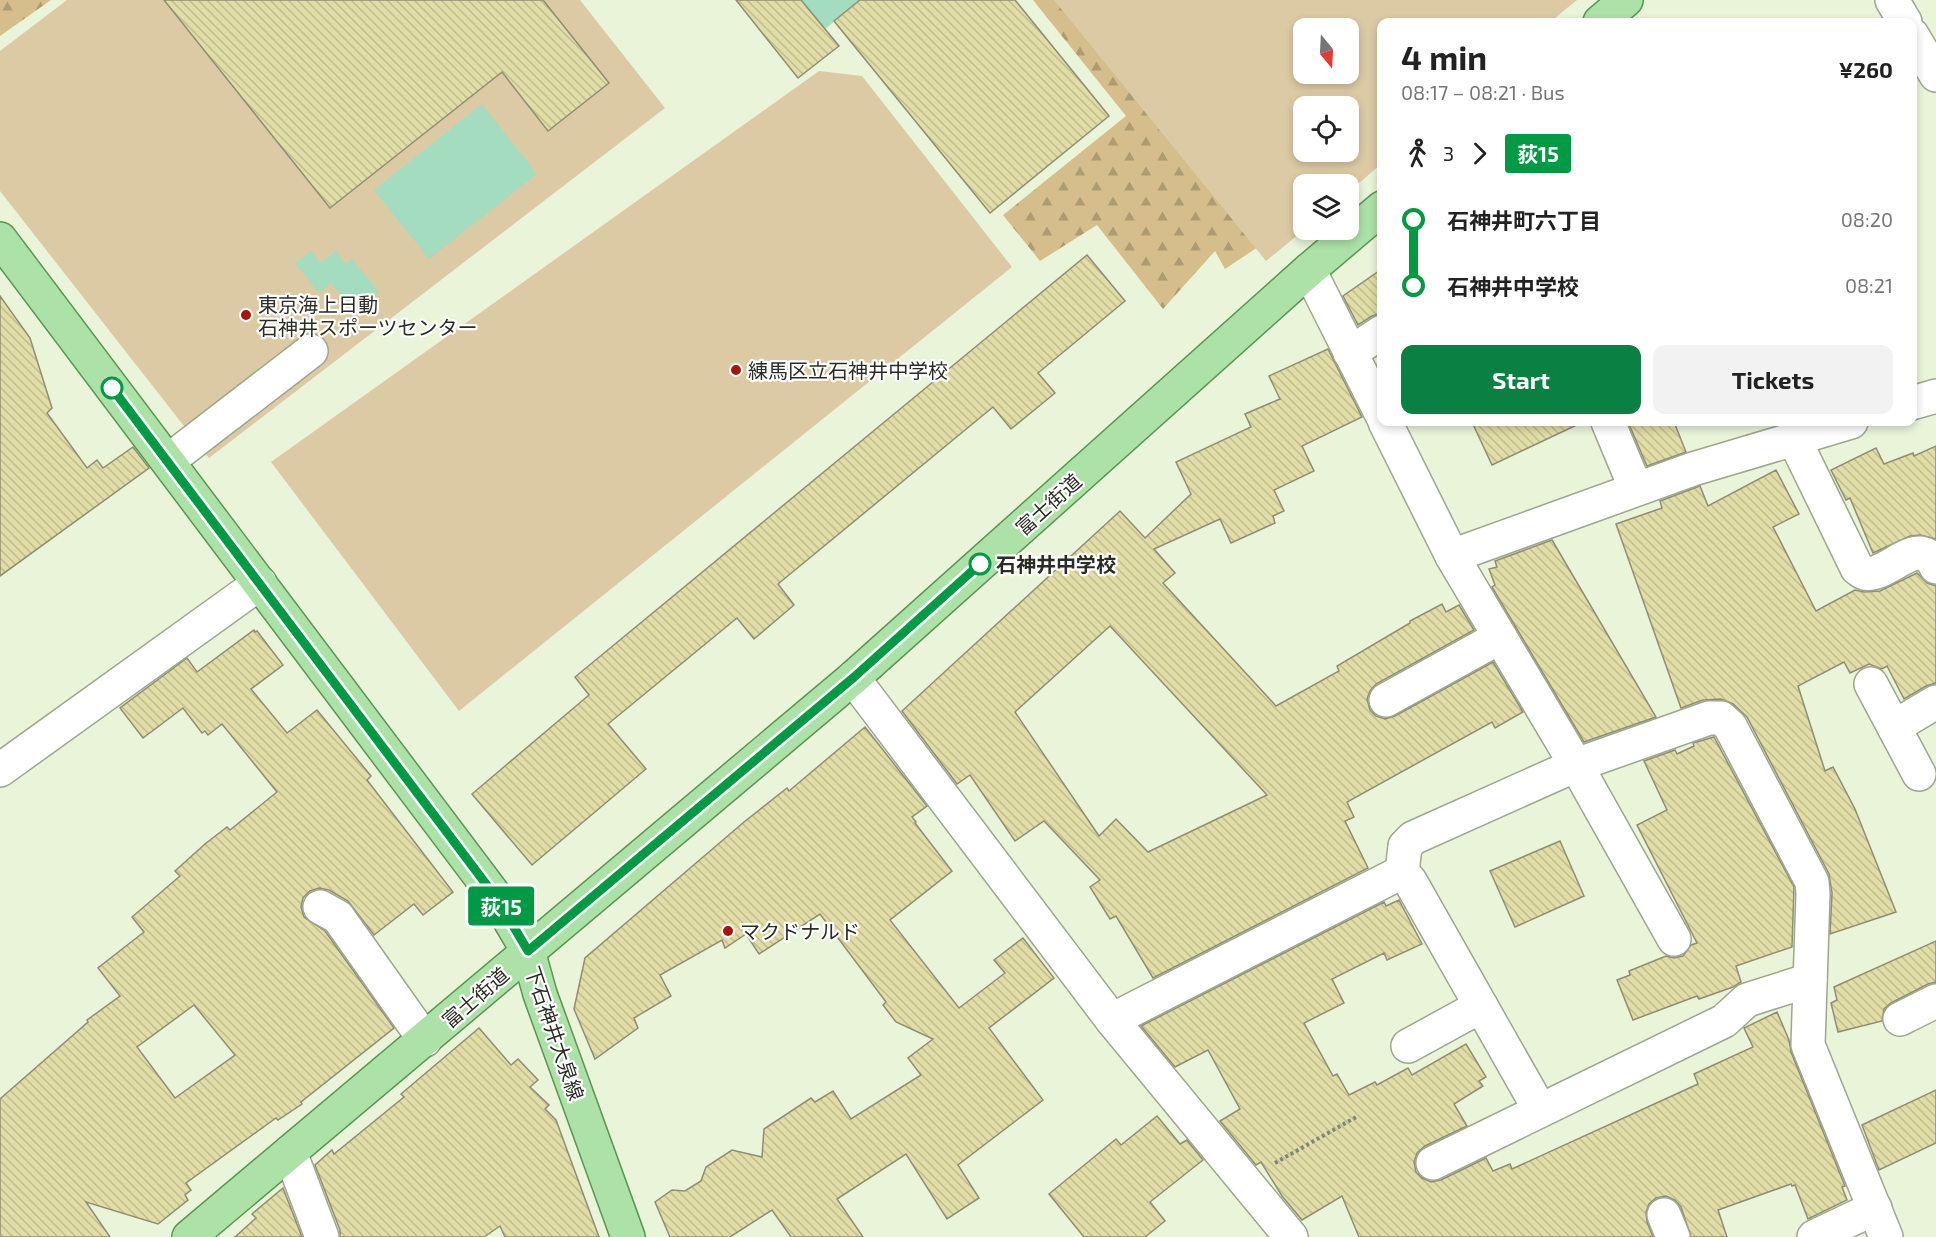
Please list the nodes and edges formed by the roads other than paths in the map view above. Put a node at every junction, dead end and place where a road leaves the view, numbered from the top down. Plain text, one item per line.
1 (1626, 0) edge
2 (1892, 0) edge
3 (1604, 18) edge
4 (1903, 18) edge
5 (1917, 43) edge
6 (1936, 75) edge
7 (1377, 212) edge
8 (1, 241) edge
9 (1309, 270) junction
10 (1377, 335) edge
11 (311, 351) dead end
12 (1350, 353) junction
13 (1936, 396) edge
14 (1917, 402) edge
15 (1377, 405) edge
16 (1387, 426) edge
17 (1610, 426) edge
18 (1838, 426) edge
19 (1794, 439) junction
20 (168, 461) junction
21 (1636, 489) junction
22 (1452, 556) junction
23 (1936, 567) edge
24 (260, 583) junction
25 (1500, 637) junction
26 (853, 678) junction
27 (1871, 684) dead end
28 (1386, 700) dead end
29 (1936, 702) edge
30 (1894, 727) junction
31 (1576, 765) junction
32 (0, 770) edge
33 (1919, 774) dead end
34 (1402, 873) junction
35 (320, 907) dead end
36 (1674, 939) dead end
37 (528, 951) junction
38 (1810, 980) junction
39 (1936, 1001) edge
40 (1480, 1006) junction
41 (1900, 1019) dead end
42 (1112, 1020) junction
43 (425, 1040) junction
44 (1408, 1046) dead end
45 (1540, 1110) junction
46 (290, 1152) junction
47 (1433, 1163) dead end
48 (1881, 1222) edge
49 (189, 1237) edge
50 (322, 1237) edge
51 (628, 1237) edge
52 (1291, 1237) edge
53 (1814, 1237) edge

1 - 3 main road
2 - 4 street
5 - 6 street
7 - 9 main road, 富士街道
8 - 20 main road, 下石神井大泉線
9 - 12 street
9 - 26 main road, 富士街道
10 - 12 street
11 - 20 street
12 - 15 street
13 - 14 street
16 - 22 street
17 - 21 street
18 - 19 street
19 - 21 street
19 - 23 street
20 - 24 main road, 下石神井大泉線
21 - 22 street
22 - 25 street
24 - 32 street
24 - 37 main road, 下石神井大泉線
25 - 28 street
25 - 31 street
26 - 37 main road, 富士街道
26 - 42 street
27 - 30 street
29 - 30 street
30 - 33 street
31 - 34 street
31 - 36 street
31 - 38 street
34 - 40 street
34 - 42 street
35 - 43 street
37 - 43 main road, 富士街道
37 - 51 main road, 下石神井大泉線
38 - 45 street
38 - 48 street
39 - 41 street
40 - 44 street
40 - 45 street
42 - 52 street
43 - 46 main road, 富士街道
45 - 47 street
46 - 49 main road, 富士街道
46 - 50 street
48 - 53 street

